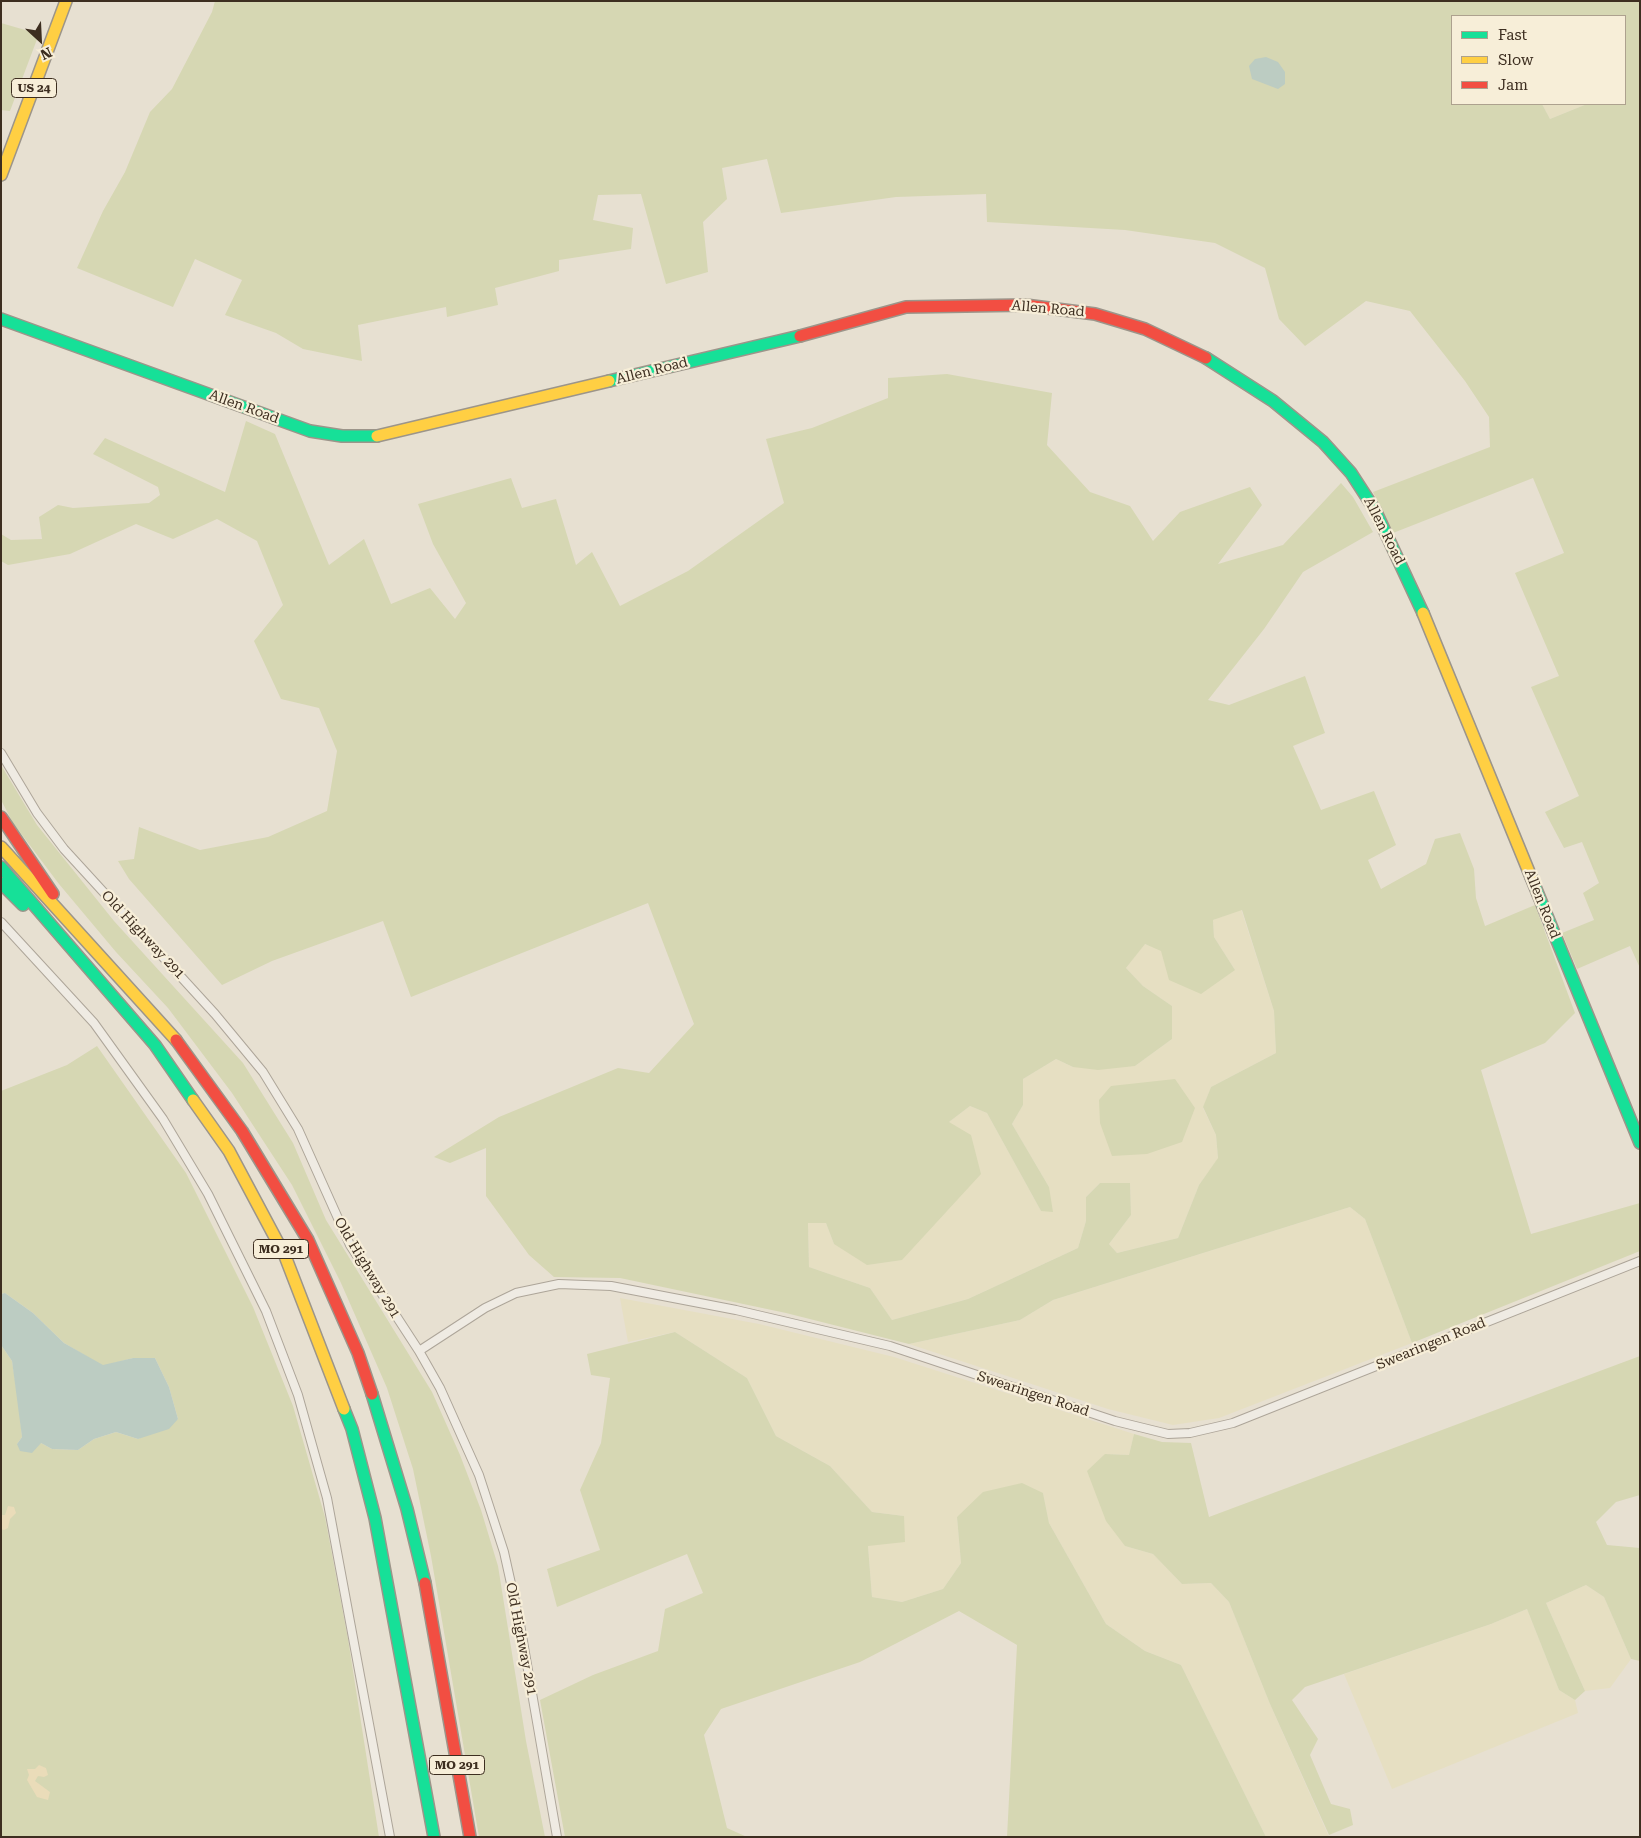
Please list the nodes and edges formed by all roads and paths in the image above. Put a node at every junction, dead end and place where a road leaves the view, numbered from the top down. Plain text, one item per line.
1 (66, 1) edge
2 (1, 175) edge
3 (1, 319) edge
4 (1, 753) edge
5 (1, 817) edge
6 (1, 847) edge
7 (1, 867) edge
8 (1, 883) edge
9 (64, 913) junction
10 (1, 922) edge
11 (75, 952) junction
12 (1640, 1143) edge
13 (1640, 1261) edge
14 (419, 1351) junction
15 (390, 1837) edge
16 (434, 1837) edge
17 (470, 1837) edge
18 (557, 1837) edge

1 - 2 main road, US 24
3 - 12 main road, Allen Road
4 - 14 street, Old Highway 291
5 - 9 main road
6 - 9 main road, MO 291
7 - 11 main road, MO 291
8 - 11 main road
9 - 17 main road, MO 291
10 - 15 street
11 - 16 main road, MO 291
13 - 14 street, Swearingen Road
14 - 18 street, Old Highway 291

